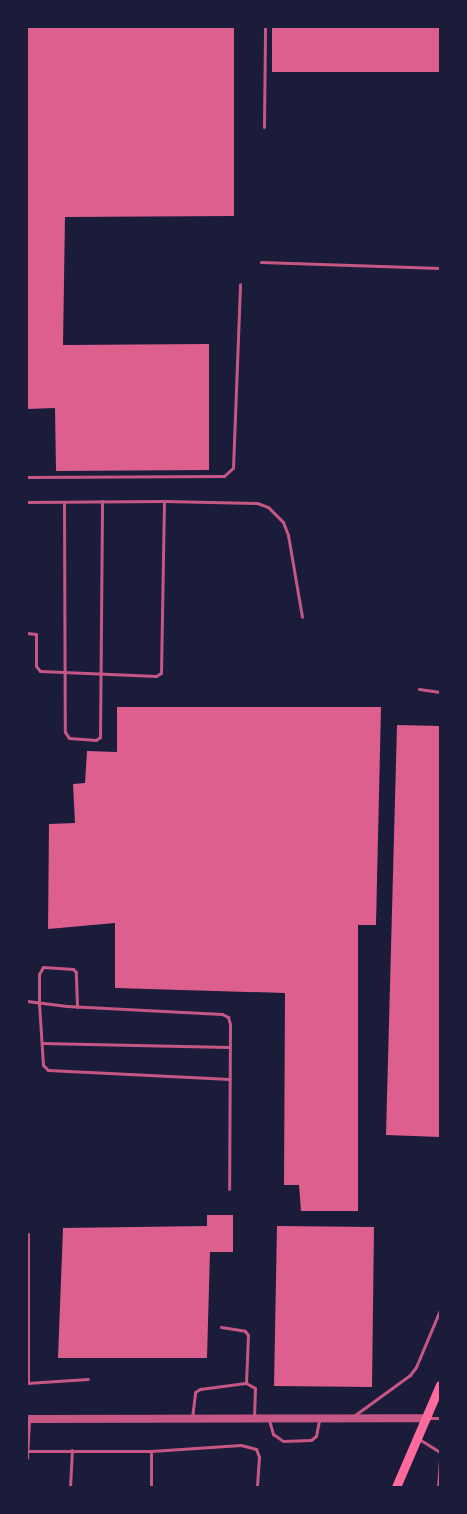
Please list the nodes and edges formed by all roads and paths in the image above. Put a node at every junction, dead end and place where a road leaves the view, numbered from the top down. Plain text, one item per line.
1 (265, 27) edge
2 (264, 127) dead end
3 (261, 262) dead end
4 (440, 268) edge
5 (240, 284) dead end
6 (27, 477) edge
7 (102, 501) junction
8 (164, 501) junction
9 (27, 502) edge
10 (64, 502) junction
11 (302, 617) dead end
12 (27, 633) edge
13 (64, 671) junction
14 (101, 673) junction
15 (419, 689) dead end
16 (440, 693) edge
17 (27, 1001) edge
18 (39, 1003) junction
19 (77, 1007) junction
20 (42, 1043) junction
21 (230, 1047) junction
22 (230, 1079) junction
23 (229, 1189) dead end
24 (28, 1234) edge
25 (440, 1310) edge
26 (221, 1327) dead end
27 (88, 1379) dead end
28 (28, 1383) edge
29 (246, 1383) junction
30 (440, 1384) edge
31 (353, 1416) junction
32 (268, 1418) junction
33 (320, 1418) junction
34 (425, 1418) junction
35 (440, 1418) edge
36 (28, 1419) edge
37 (254, 1419) junction
38 (192, 1420) junction
39 (418, 1439) junction
40 (72, 1450) junction
41 (29, 1451) junction
42 (151, 1451) junction
43 (440, 1452) edge
44 (27, 1458) edge
45 (440, 1460) edge
46 (70, 1487) edge
47 (151, 1487) edge
48 (257, 1487) edge
49 (396, 1487) edge
50 (438, 1487) edge

1 - 2 lane
3 - 4 lane
5 - 6 lane
7 - 8 lane
7 - 10 lane
7 - 14 lane
8 - 11 lane
8 - 14 lane
9 - 10 lane
10 - 13 lane
12 - 13 lane
13 - 14 lane
13 - 14 lane
15 - 16 lane
17 - 18 lane
18 - 19 lane
18 - 19 lane
18 - 20 lane
19 - 21 lane
20 - 21 lane
20 - 22 lane
21 - 22 lane
22 - 23 lane
24 - 28 lane
25 - 31 lane
26 - 29 lane
27 - 28 lane
29 - 37 lane
29 - 38 lane
30 - 34 main road
31 - 33 street
31 - 34 street
32 - 33 street
32 - 33 lane
32 - 37 street
34 - 35 lane
34 - 39 main road
36 - 38 street
36 - 41 lane
37 - 38 street
39 - 43 lane
39 - 49 main road
40 - 41 lane
40 - 42 lane
40 - 46 lane
41 - 44 lane
42 - 47 lane
42 - 48 lane
45 - 50 lane

